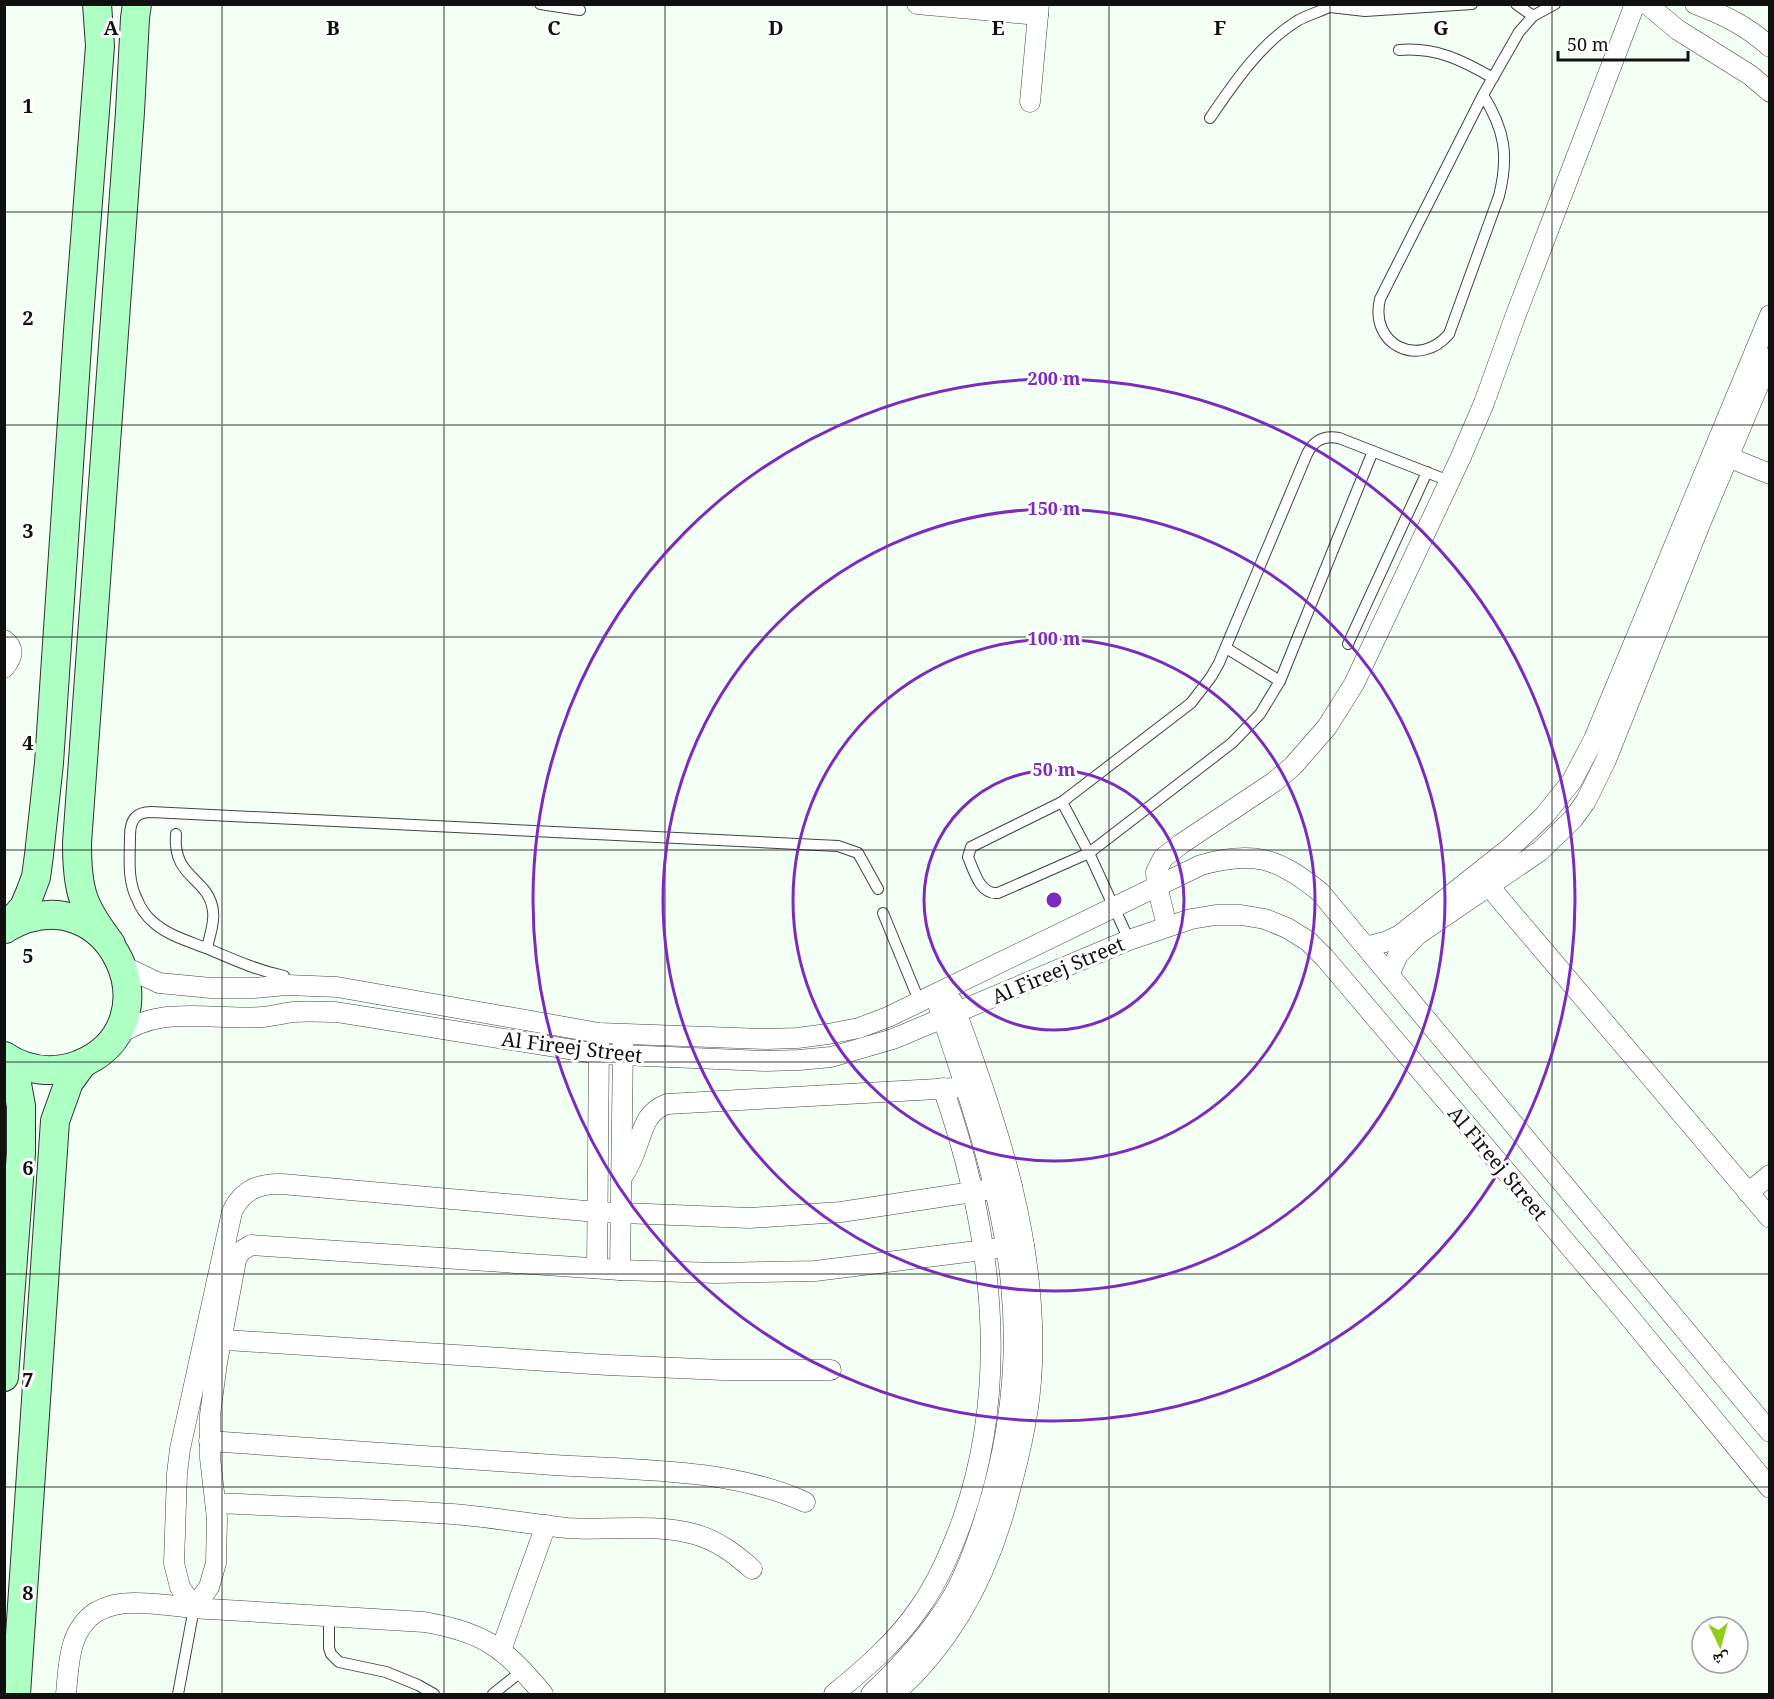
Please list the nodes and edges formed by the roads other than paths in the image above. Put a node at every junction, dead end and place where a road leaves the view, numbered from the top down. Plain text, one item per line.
1 (97, 4) edge
2 (137, 4) edge
3 (540, 4) edge
4 (917, 4) edge
5 (1472, 4) edge
6 (1516, 4) edge
7 (1637, 4) edge
8 (1695, 4) edge
9 (1553, 5) edge
10 (1649, 5) edge
11 (1333, 6) edge
12 (1406, 7) edge
13 (580, 10) dead end
14 (1039, 10) edge
15 (1533, 16) junction
16 (1770, 47) edge
17 (1399, 50) dead end
18 (1493, 78) junction
19 (1770, 92) edge
20 (1483, 95) junction
21 (1030, 102) dead end
22 (1210, 118) dead end
23 (1770, 315) edge
24 (1760, 367) edge
25 (1373, 451) junction
26 (1721, 454) junction
27 (1427, 472) junction
28 (1770, 474) edge
29 (1449, 482) junction
30 (4, 640) edge
31 (1348, 644) dead end
32 (1226, 648) junction
33 (4, 668) edge
34 (1280, 681) junction
35 (1062, 802) junction
36 (176, 834) dead end
37 (1089, 853) junction
38 (1483, 880) junction
39 (1156, 886) junction
40 (878, 889) dead end
41 (1114, 907) junction
42 (883, 913) dead end
43 (1167, 926) junction
44 (4, 929) edge
45 (1129, 940) junction
46 (1366, 947) junction
47 (207, 948) junction
48 (117, 955) junction
49 (1389, 975) junction
50 (280, 986) junction
51 (338, 987) junction
52 (934, 996) junction
53 (336, 1012) junction
54 (274, 1015) junction
55 (950, 1015) junction
56 (599, 1033) junction
57 (623, 1034) junction
58 (106, 1046) junction
59 (599, 1054) junction
60 (622, 1056) junction
61 (5, 1057) edge
62 (83, 1063) junction
63 (943, 1088) junction
64 (975, 1088) junction
65 (1770, 1175) edge
66 (621, 1179) junction
67 (1003, 1187) junction
68 (973, 1192) junction
69 (1748, 1193) junction
70 (597, 1212) junction
71 (620, 1214) junction
72 (1770, 1218) edge
73 (1015, 1246) junction
74 (984, 1251) junction
75 (597, 1268) junction
76 (620, 1270) junction
77 (213, 1339) junction
78 (831, 1370) dead end
79 (4, 1377) edge
80 (1770, 1432) edge
81 (209, 1441) junction
82 (1010, 1453) junction
83 (1770, 1488) edge
84 (805, 1502) dead end
85 (216, 1503) junction
86 (546, 1525) junction
87 (752, 1569) dead end
88 (194, 1608) junction
89 (329, 1616) junction
90 (501, 1650) junction
91 (523, 1670) junction
92 (16, 1695) edge
93 (66, 1695) edge
94 (178, 1695) edge
95 (434, 1695) edge
96 (494, 1695) edge
97 (543, 1695) edge
98 (834, 1695) edge
99 (871, 1695) edge
100 (894, 1695) edge

1 - 44 street
2 - 48 street
3 - 13 lane
4 - 14 street
5 - 12 lane
6 - 15 lane
7 - 10 street
7 - 29 street
8 - 16 street
9 - 15 lane
10 - 19 street
11 - 12 lane
11 - 22 lane
14 - 21 street
15 - 18 lane
17 - 18 lane
18 - 20 lane
20 - 20 lane
23 - 24 street
24 - 26 street
25 - 27 lane
25 - 32 lane
25 - 34 lane
26 - 28 street
26 - 38 street
27 - 29 lane
27 - 31 lane
29 - 39 street
30 - 33 street
32 - 34 lane
32 - 35 lane
34 - 37 lane
35 - 37 lane
35 - 37 lane
36 - 47 lane
37 - 41 lane
38 - 46 street
38 - 49 street
38 - 69 street
39 - 41 street, Al Fireej Street
39 - 43 street
39 - 46 street, Al Fireej Street
40 - 47 lane
41 - 45 lane
41 - 52 street, Al Fireej Street
42 - 52 lane
43 - 45 street, Al Fireej Street
43 - 83 street, Al Fireej Street
44 - 48 street
45 - 55 street, Al Fireej Street
46 - 49 street, Al Fireej Street
47 - 50 lane
48 - 50 street, Al Fireej Street
48 - 58 street
49 - 80 street, Al Fireej Street
50 - 51 street, Al Fireej Street
50 - 54 street
51 - 53 street
51 - 56 street, Al Fireej Street
52 - 55 street
52 - 57 street, Al Fireej Street
53 - 54 street, Al Fireej Street
53 - 59 street, Al Fireej Street
54 - 58 street, Al Fireej Street
55 - 60 street, Al Fireej Street
55 - 64 street
56 - 57 street, Al Fireej Street
56 - 59 street
57 - 60 street
58 - 62 street
59 - 60 street, Al Fireej Street
59 - 70 street
60 - 66 street
61 - 62 street
61 - 79 street
62 - 92 street
63 - 64 street
63 - 66 street
63 - 68 street
64 - 67 street
65 - 69 street
66 - 71 street
67 - 68 street
67 - 73 street
68 - 71 street
68 - 74 street
69 - 72 street
70 - 71 street
70 - 75 street
70 - 77 street
71 - 76 street
73 - 74 street
73 - 82 street
74 - 76 street
74 - 98 street
75 - 76 street
75 - 77 street
77 - 78 street
77 - 81 street
77 - 88 street
81 - 84 street
81 - 85 street
82 - 99 street
82 - 100 street
85 - 86 street
85 - 88 street
86 - 87 street
86 - 90 street
88 - 89 street
88 - 93 street
88 - 94 lane
89 - 90 street
89 - 95 lane
90 - 91 street
91 - 96 lane
91 - 97 street

